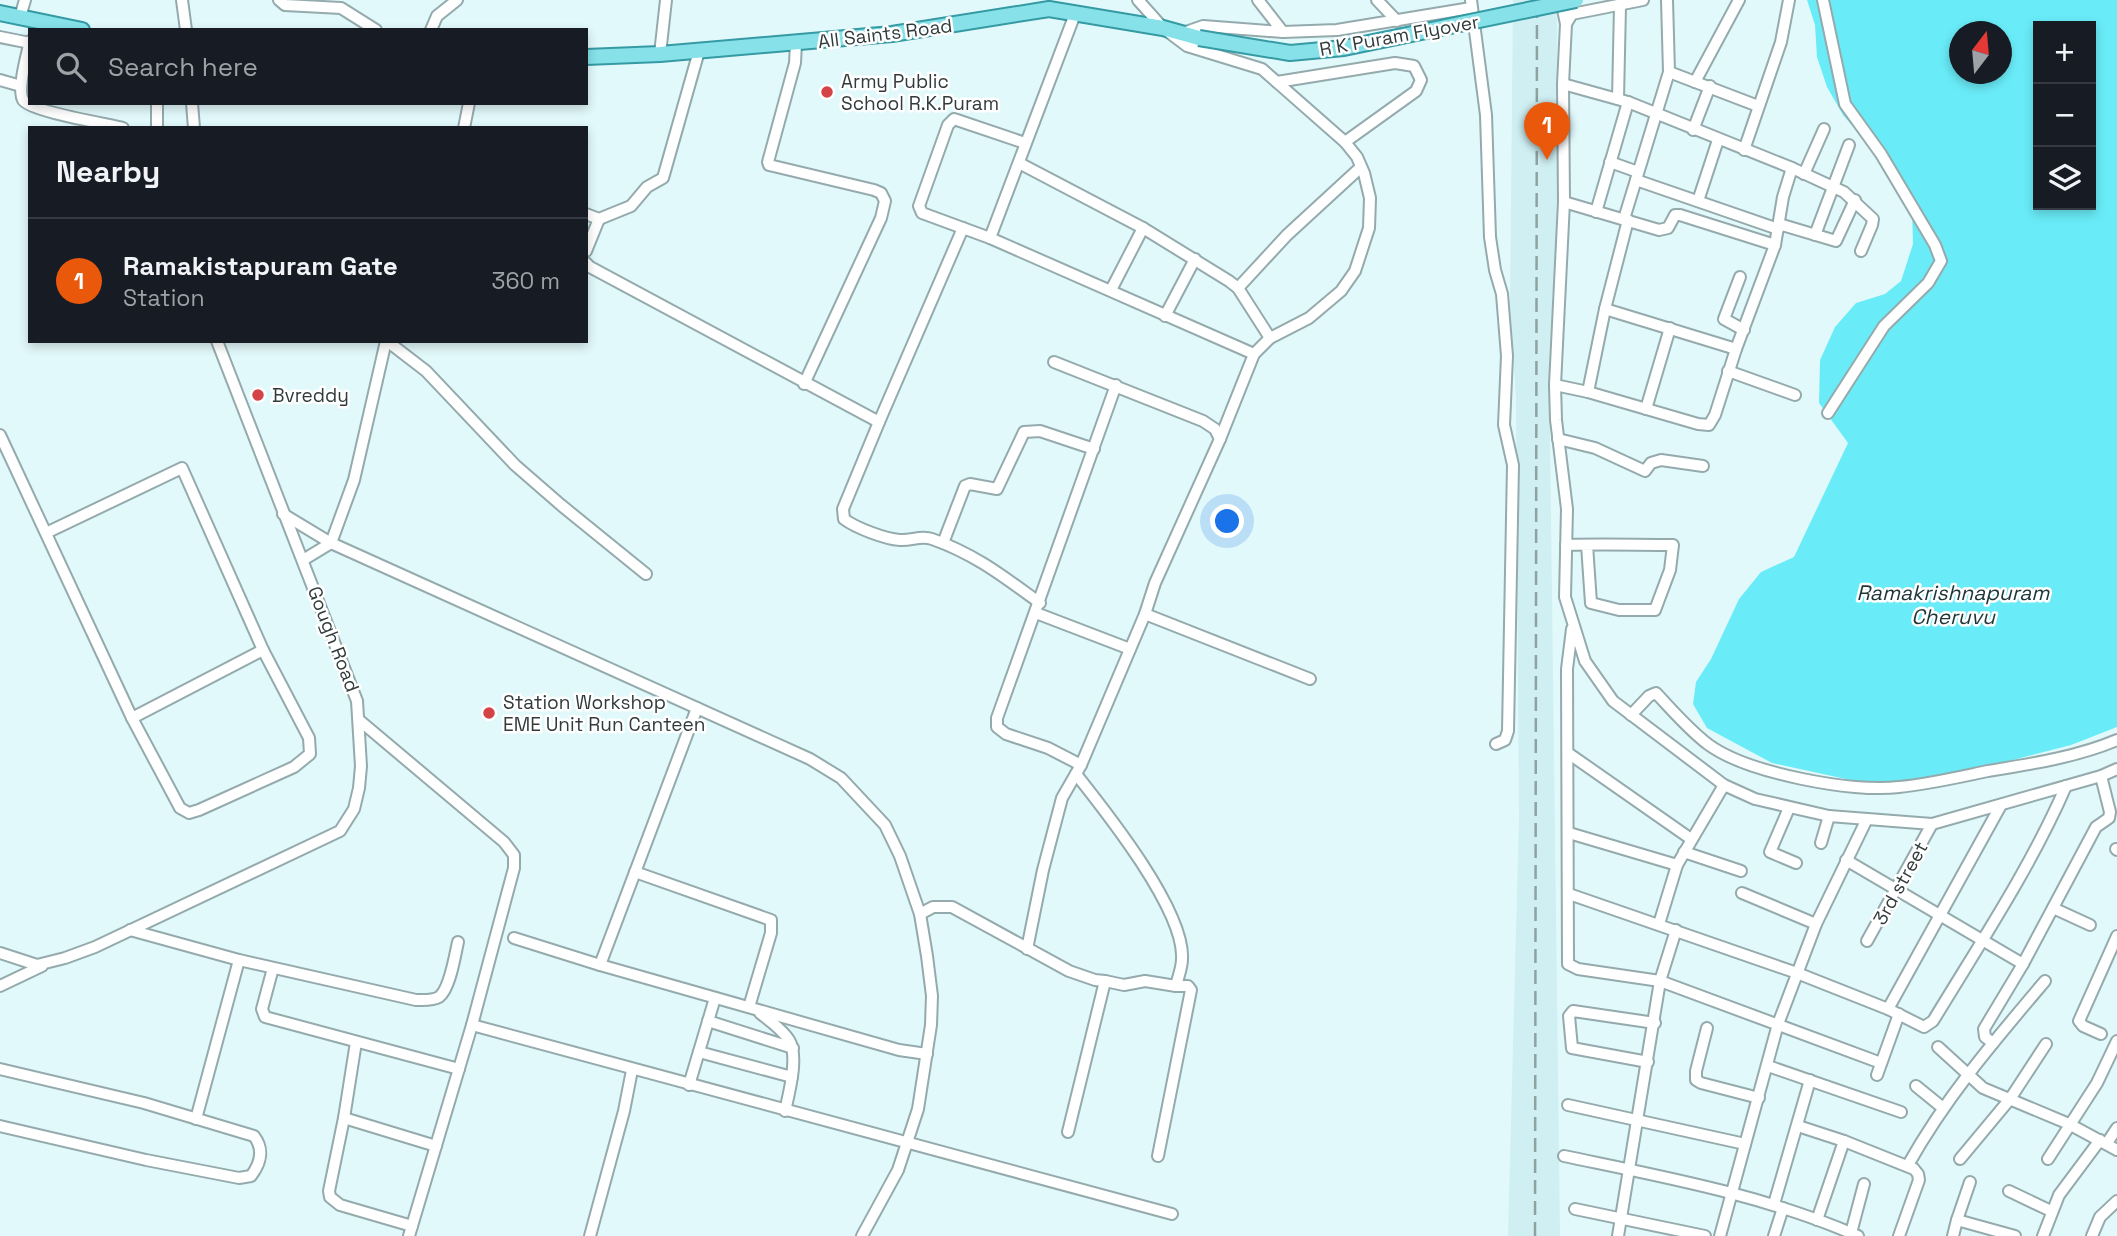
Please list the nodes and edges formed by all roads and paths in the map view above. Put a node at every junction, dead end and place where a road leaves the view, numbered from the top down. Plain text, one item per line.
1 (24, 0) edge
2 (182, 0) edge
3 (279, 0) edge
4 (457, 0) edge
5 (666, 0) edge
6 (1138, 0) edge
7 (1258, 0) edge
8 (1377, 0) edge
9 (1562, 0) edge
10 (1576, 0) edge
11 (1643, 0) edge
12 (1667, 0) edge
13 (1739, 0) edge
14 (1788, 0) edge
15 (1823, 0) edge
16 (1471, 4) edge
17 (1620, 6) junction
18 (0, 13) edge
19 (1075, 13) junction
20 (1397, 21) junction
21 (29, 23) edge
22 (1566, 24) junction
23 (67, 28) edge
24 (186, 28) edge
25 (373, 28) edge
26 (432, 28) edge
27 (1163, 28) junction
28 (1283, 32) junction
29 (1180, 34) junction
30 (0, 37) edge
31 (28, 42) edge
32 (796, 43) junction
33 (699, 51) junction
34 (28, 52) edge
35 (660, 54) junction
36 (588, 57) edge
37 (1669, 72) junction
38 (0, 80) edge
39 (1277, 82) junction
40 (1695, 82) junction
41 (1563, 84) junction
42 (21, 86) junction
43 (1710, 86) junction
44 (1623, 101) junction
45 (28, 105) edge
46 (28, 105) edge
47 (157, 105) edge
48 (192, 105) edge
49 (470, 105) edge
50 (1758, 106) junction
51 (1658, 113) junction
52 (114, 126) edge
53 (157, 126) edge
54 (194, 126) edge
55 (464, 126) edge
56 (1824, 129) dead end
57 (1693, 130) junction
58 (1718, 140) junction
59 (1345, 142) junction
60 (1025, 144) junction
61 (1849, 145) dead end
62 (1744, 150) junction
63 (1610, 162) junction
64 (1019, 163) junction
65 (1362, 167) junction
66 (1793, 168) junction
67 (1804, 174) junction
68 (1637, 176) junction
69 (1832, 186) junction
70 (1855, 200) junction
71 (1698, 201) junction
72 (1564, 202) junction
73 (1596, 212) junction
74 (588, 215) edge
75 (600, 219) junction
76 (1626, 220) junction
77 (1778, 226) junction
78 (963, 228) junction
79 (1143, 228) junction
80 (1815, 235) junction
81 (990, 238) junction
82 (1775, 245) junction
83 (588, 246) edge
84 (1861, 251) dead end
85 (1195, 258) junction
86 (588, 264) edge
87 (1740, 277) dead end
88 (1238, 289) junction
89 (1111, 290) junction
90 (1605, 309) junction
91 (1166, 316) junction
92 (1670, 328) junction
93 (1744, 330) junction
94 (1270, 338) junction
95 (218, 343) edge
96 (386, 343) edge
97 (389, 343) edge
98 (1736, 349) junction
99 (1254, 354) junction
100 (1054, 362) dead end
101 (1728, 371) junction
102 (804, 384) junction
103 (1116, 385) junction
104 (1555, 385) junction
105 (1588, 392) junction
106 (1795, 394) dead end
107 (1646, 409) junction
108 (1828, 413) dead end
109 (879, 422) junction
110 (0, 435) edge
111 (1220, 439) junction
112 (1558, 439) junction
113 (1094, 449) junction
114 (1703, 466) dead end
115 (283, 514) junction
116 (46, 533) junction
117 (331, 543) junction
118 (943, 543) junction
119 (1566, 544) junction
120 (1587, 544) junction
121 (303, 560) junction
122 (646, 574) dead end
123 (1038, 608) junction
124 (1145, 614) junction
125 (1573, 626) junction
126 (1130, 649) junction
127 (263, 650) junction
128 (1310, 679) dead end
129 (697, 708) junction
130 (1631, 715) junction
131 (132, 719) junction
132 (359, 720) junction
133 (2117, 740) edge
134 (1496, 744) dead end
135 (1568, 753) junction
136 (1079, 769) junction
137 (2117, 769) edge
138 (2101, 776) junction
139 (1724, 785) junction
140 (2066, 786) junction
141 (2001, 805) junction
142 (1789, 808) junction
143 (1829, 816) junction
144 (1866, 821) junction
145 (1932, 824) junction
146 (1569, 832) junction
147 (1692, 839) junction
148 (1821, 843) dead end
149 (1684, 852) junction
150 (1846, 860) junction
151 (1796, 863) dead end
152 (1677, 865) junction
153 (1741, 871) dead end
154 (635, 872) junction
155 (1896, 889) junction
156 (1742, 893) dead end
157 (1569, 894) junction
158 (2053, 908) junction
159 (920, 914) junction
160 (1939, 915) junction
161 (1659, 924) junction
162 (1816, 924) junction
163 (2090, 925) dead end
164 (130, 930) junction
165 (1676, 930) junction
166 (2117, 936) edge
167 (514, 938) dead end
168 (1982, 940) junction
169 (458, 942) dead end
170 (1867, 942) dead end
171 (1027, 949) junction
172 (0, 953) edge
173 (239, 960) junction
174 (46, 964) junction
175 (2023, 964) junction
176 (600, 965) junction
177 (273, 968) junction
178 (1797, 973) junction
179 (1105, 981) junction
180 (1660, 981) junction
181 (2045, 981) dead end
182 (0, 986) edge
183 (1176, 986) junction
184 (715, 998) junction
185 (752, 1008) junction
186 (1888, 1009) junction
187 (1899, 1014) junction
188 (708, 1021) junction
189 (1655, 1023) junction
190 (1778, 1024) junction
191 (472, 1025) junction
192 (1707, 1028) dead end
193 (2101, 1034) dead end
194 (2117, 1041) edge
195 (356, 1042) junction
196 (1993, 1043) junction
197 (2046, 1044) dead end
198 (1938, 1047) dead end
199 (793, 1048) junction
200 (699, 1052) junction
201 (927, 1054) junction
202 (1647, 1062) junction
203 (1881, 1063) junction
204 (1768, 1066) junction
205 (0, 1069) edge
206 (459, 1069) junction
207 (632, 1070) junction
208 (1968, 1073) junction
209 (1877, 1075) dead end
210 (792, 1077) junction
211 (1810, 1080) junction
212 (689, 1085) junction
213 (1916, 1086) dead end
214 (1759, 1098) junction
215 (2010, 1099) junction
216 (1568, 1105) dead end
217 (1943, 1108) junction
218 (785, 1111) junction
219 (1901, 1112) dead end
220 (344, 1118) junction
221 (196, 1119) junction
222 (1637, 1119) junction
223 (2069, 1124) junction
224 (0, 1126) edge
225 (1798, 1126) junction
226 (2117, 1128) edge
227 (1068, 1132) dead end
228 (1844, 1141) junction
229 (2103, 1142) junction
230 (906, 1143) junction
231 (1745, 1144) junction
232 (436, 1146) junction
233 (2117, 1150) edge
234 (1158, 1156) dead end
235 (1564, 1156) dead end
236 (1960, 1159) dead end
237 (2048, 1159) dead end
238 (1908, 1165) junction
239 (1630, 1170) junction
240 (1970, 1182) dead end
241 (1864, 1184) dead end
242 (2009, 1191) dead end
243 (1733, 1192) junction
244 (1778, 1206) junction
245 (2115, 1206) edge
246 (1575, 1209) dead end
247 (2051, 1211) junction
248 (1172, 1214) dead end
249 (1620, 1219) junction
250 (1958, 1220) junction
251 (1821, 1222) junction
252 (411, 1231) edge
253 (1855, 1234) edge
254 (590, 1236) edge
255 (862, 1236) edge
256 (1618, 1236) edge
257 (1704, 1236) edge
258 (1720, 1236) edge
259 (1774, 1236) edge
260 (1822, 1236) edge
261 (1899, 1236) edge
262 (1953, 1236) edge
263 (2015, 1236) edge
264 (2043, 1236) edge
265 (2091, 1236) edge

1 - 21 street
2 - 24 street
3 - 25 street
4 - 26 street
5 - 35 street
6 - 27 street
7 - 28 street
8 - 20 street
9 - 22 street
10 - 29 main road, R K Puram Flyover, bridge
11 - 17 street
12 - 37 street
13 - 40 street
14 - 50 street
15 - 108 street
16 - 20 street
16 - 134 street
17 - 22 street
17 - 44 street
18 - 21 main road
19 - 27 main road, All Saints Road
19 - 32 main road, All Saints Road
19 - 60 street
20 - 28 street
21 - 23 main road
22 - 41 street
27 - 29 main road, All Saints Road
27 - 39 street
28 - 29 street
30 - 31 street
32 - 33 main road, All Saints Road
32 - 102 street
33 - 35 main road, All Saints Road
33 - 75 street
34 - 42 street
35 - 36 main road, All Saints Road
37 - 40 street
37 - 51 street
38 - 42 street
39 - 59 street
39 - 59 street
40 - 43 street
41 - 44 street
41 - 72 street
42 - 46 street
43 - 50 street
43 - 57 street
44 - 51 street
44 - 63 street
45 - 52 street
47 - 53 street
48 - 54 street
49 - 55 street
50 - 62 street
51 - 57 street
51 - 68 street
56 - 67 street
57 - 58 street
58 - 62 street
58 - 71 street
59 - 65 street
60 - 64 street
60 - 78 street
61 - 69 street
62 - 66 street
63 - 68 street
63 - 73 street
64 - 79 street
64 - 81 street
65 - 88 street
65 - 94 street
66 - 67 street
66 - 77 street
67 - 69 street
68 - 71 street
68 - 76 street
69 - 70 street
69 - 80 street
70 - 80 street
70 - 84 street
71 - 77 street
72 - 73 street
72 - 104 street
73 - 76 street
74 - 75 street
75 - 83 street
76 - 82 street
76 - 90 street
77 - 80 street
77 - 82 street
78 - 81 street
78 - 109 street
79 - 85 street
79 - 89 street
81 - 89 street
82 - 93 street
85 - 88 street
85 - 91 street
86 - 102 street
87 - 93 street
88 - 94 street
89 - 91 street
90 - 92 street
90 - 105 street
91 - 99 street
92 - 98 street
92 - 107 street
93 - 98 street
94 - 99 street
95 - 115 street, Gough Road
96 - 117 street
97 - 122 street
98 - 101 street
99 - 111 street
100 - 103 street
101 - 106 street
101 - 107 street
102 - 109 street
103 - 111 street
103 - 113 street
104 - 105 street
104 - 112 street
105 - 107 street
109 - 118 street
110 - 116 street
111 - 124 street
112 - 114 street
112 - 119 street
113 - 118 street
113 - 123 street
115 - 117 street
115 - 121 street, Gough Road
116 - 127 street
116 - 131 street
117 - 121 street
117 - 129 street
118 - 123 street
119 - 120 street
119 - 125 street
120 - 120 street
121 - 132 street, Gough Road
123 - 126 street
123 - 136 street
124 - 126 street
124 - 128 street
125 - 130 street
125 - 135 street
126 - 136 street
127 - 131 street
127 - 131 street
129 - 154 street
129 - 159 street
130 - 133 street
130 - 139 street
132 - 164 street, Gough Road
132 - 191 street
135 - 146 street
135 - 147 street
136 - 171 street
136 - 183 street
137 - 138 street
138 - 140 street
138 - 158 street
139 - 142 street
139 - 147 street
140 - 141 street
140 - 168 street
141 - 145 street
141 - 160 street
142 - 143 street
142 - 151 street
143 - 144 street
143 - 148 street
144 - 145 street
144 - 150 street
145 - 155 street, 3rd street
146 - 152 street
146 - 157 street
147 - 149 street
149 - 152 street
149 - 153 street
150 - 155 street
150 - 162 street
152 - 161 street
154 - 176 street
154 - 185 street
155 - 160 street
155 - 170 street, 3rd street
156 - 162 street
157 - 161 street
157 - 180 street
158 - 163 street
158 - 175 street
159 - 171 street
159 - 201 street
160 - 168 street
160 - 186 street
161 - 165 street
162 - 178 street
164 - 173 street
164 - 174 street, Gough Road
165 - 178 street
165 - 180 street
166 - 193 street
167 - 176 street
168 - 175 street
168 - 187 street
169 - 177 street
171 - 179 street
172 - 174 street
173 - 177 street
173 - 221 street
174 - 182 street, Gough Road
175 - 196 street
176 - 184 street
177 - 195 street
178 - 186 street
178 - 190 street
179 - 183 street
179 - 227 street
180 - 189 street
180 - 190 street
181 - 196 street
183 - 234 street
184 - 185 street
184 - 188 street
185 - 199 street
185 - 201 street
186 - 187 street
187 - 203 street
188 - 199 street
188 - 200 street
189 - 202 street
189 - 202 street
190 - 203 street
190 - 204 street
191 - 206 street
191 - 207 street
192 - 214 street
194 - 223 street
195 - 206 street
195 - 220 street
196 - 208 street
197 - 215 street
198 - 208 street
199 - 210 street
200 - 210 street
200 - 212 street
201 - 230 street
202 - 222 street
203 - 209 street
204 - 211 street
204 - 214 street
205 - 221 street
206 - 232 street
207 - 212 street
207 - 254 street
208 - 215 street
208 - 217 street
210 - 218 street
211 - 219 street
211 - 225 street
212 - 218 street
213 - 217 street
214 - 231 street
215 - 223 street
215 - 236 street
216 - 222 street
217 - 238 street
218 - 230 street
220 - 232 street
220 - 252 street
221 - 224 street
222 - 231 street
222 - 239 street
223 - 229 street
223 - 237 street
225 - 228 street
225 - 244 street
226 - 229 street
228 - 238 street
228 - 251 street
229 - 233 street
229 - 247 street
230 - 248 street
230 - 255 street
231 - 243 street
232 - 252 street
235 - 239 street
238 - 261 street
239 - 243 street
239 - 249 street
240 - 250 street
241 - 253 street
242 - 247 street
243 - 244 street
243 - 258 street
244 - 251 street
244 - 259 street
245 - 265 street
246 - 249 street
247 - 264 street
249 - 256 street
249 - 257 street
250 - 262 street
250 - 263 street
251 - 253 street
251 - 260 street

